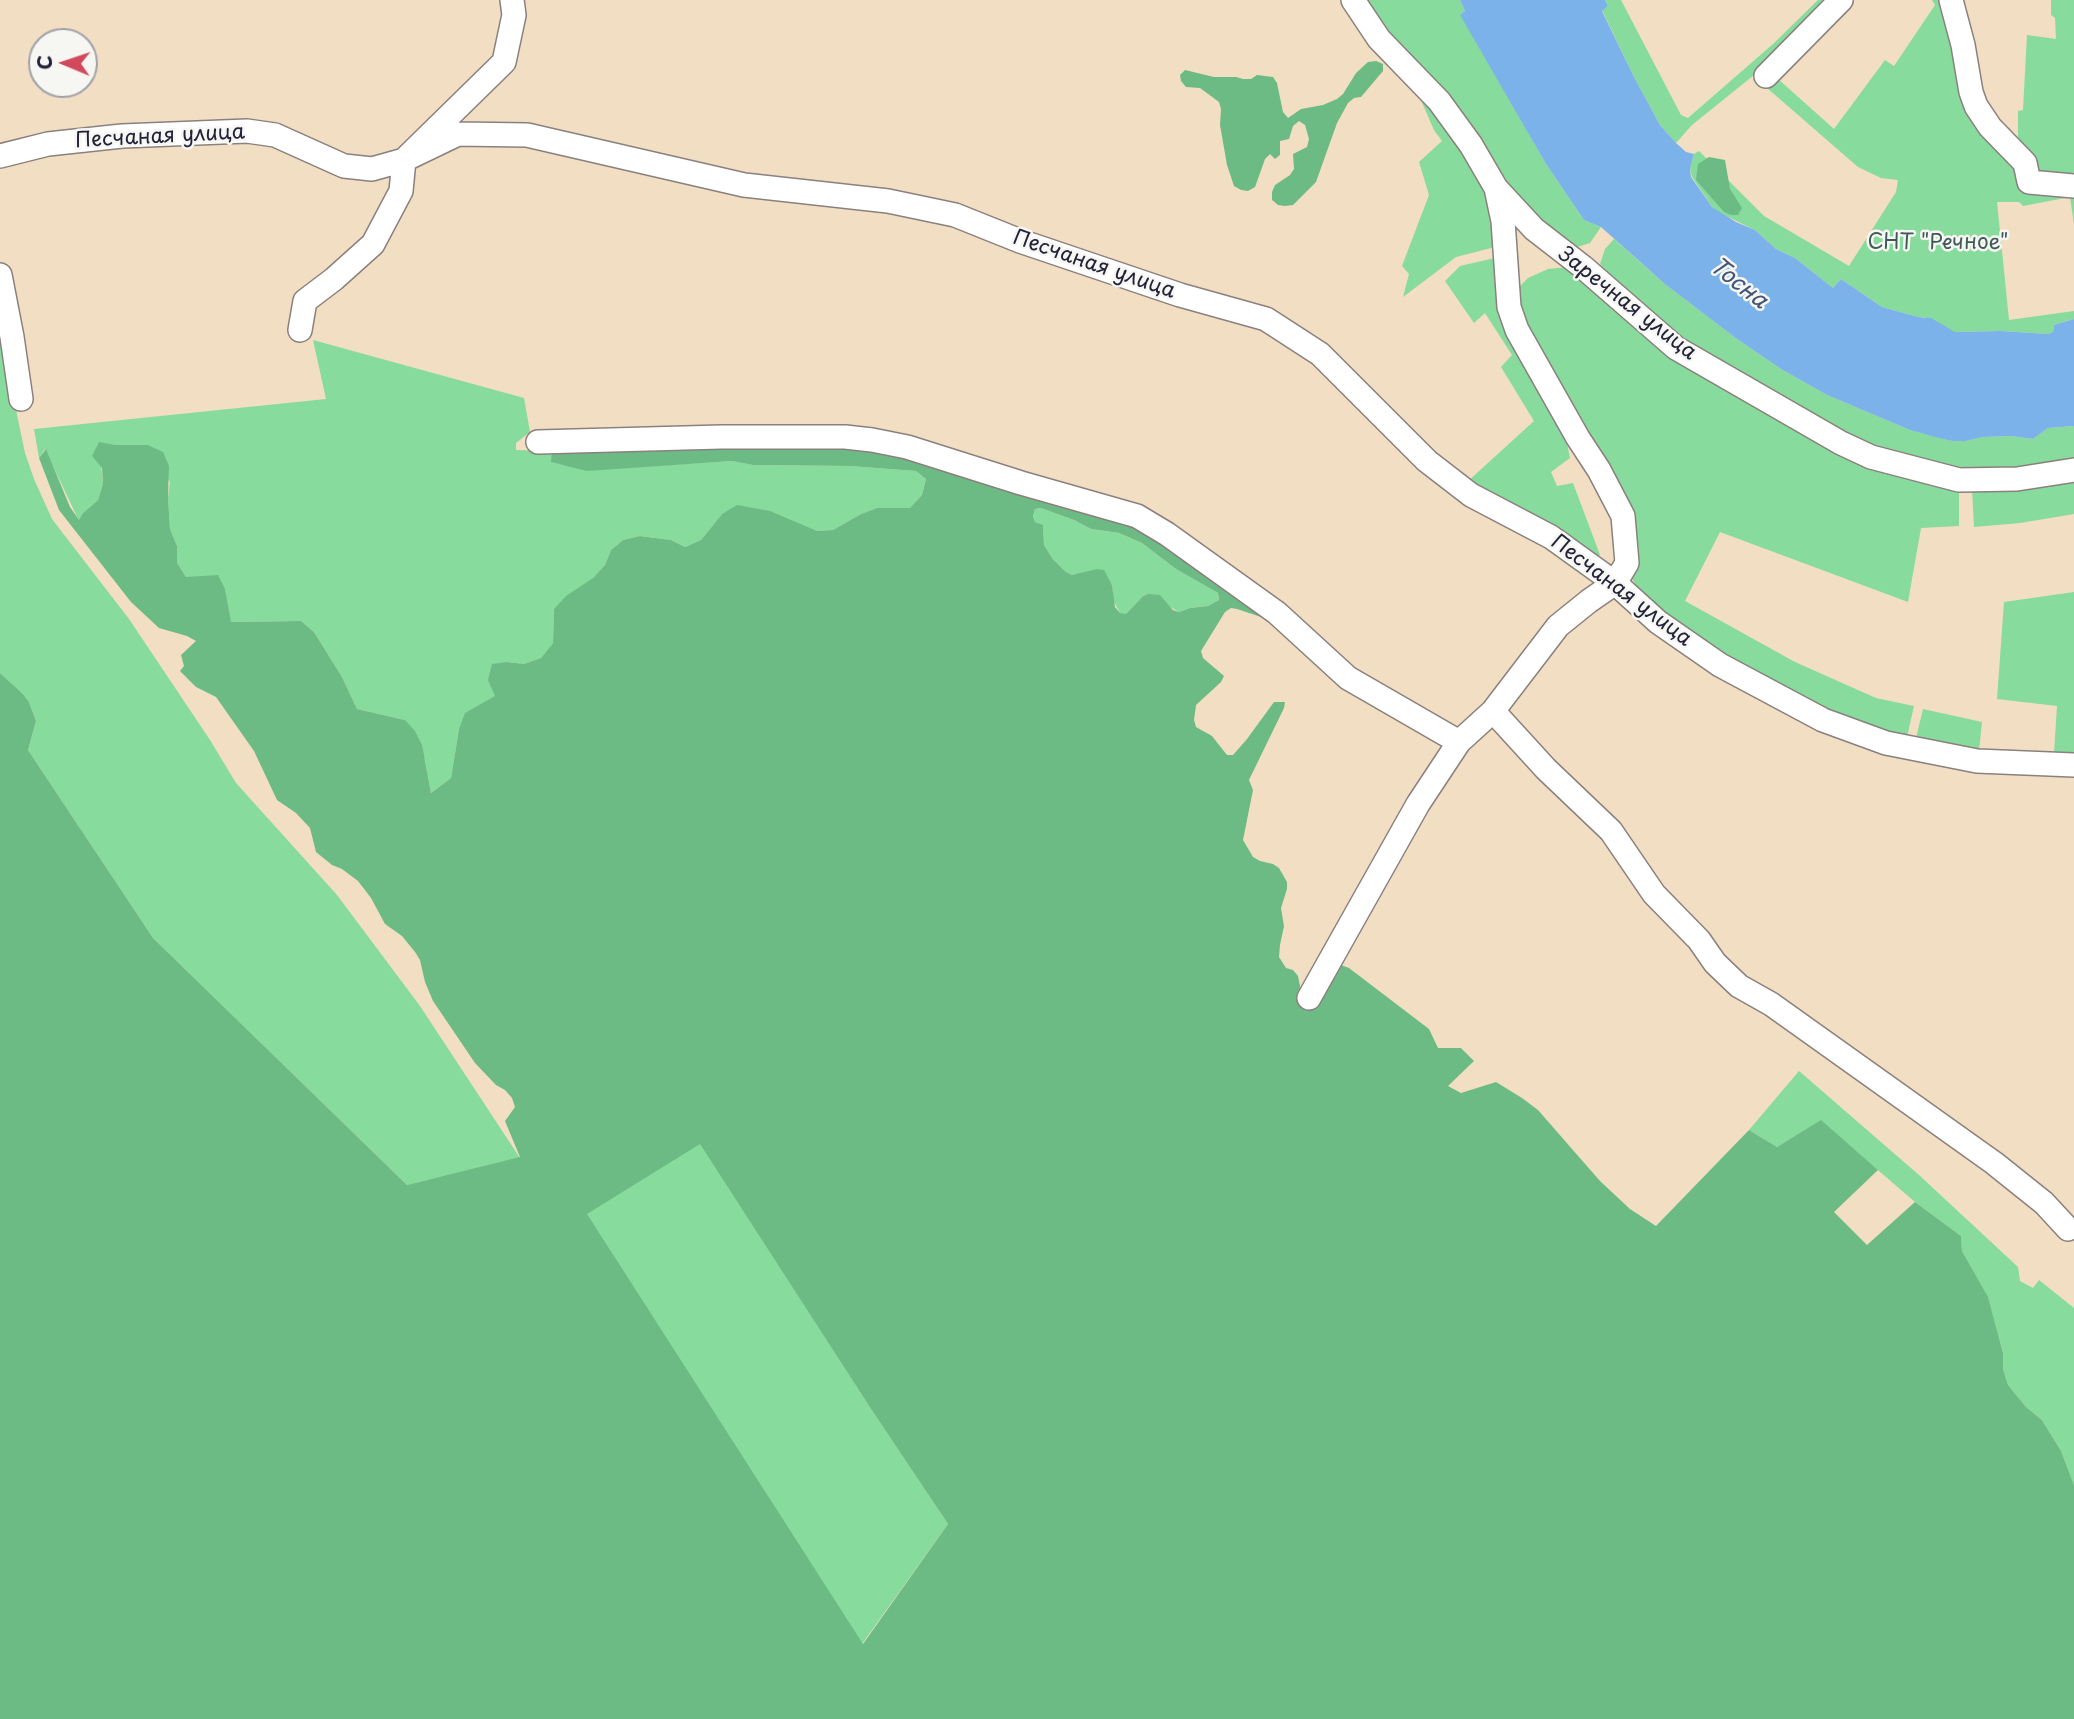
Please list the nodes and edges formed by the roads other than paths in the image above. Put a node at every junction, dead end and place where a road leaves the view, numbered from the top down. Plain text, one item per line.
1 (512, 0) edge
2 (1353, 0) edge
3 (1841, 0) edge
4 (1951, 0) edge
5 (1766, 76) dead end
6 (0, 156) edge
7 (404, 160) junction
8 (2074, 186) edge
9 (1496, 188) junction
10 (0, 275) edge
11 (300, 330) dead end
12 (21, 399) dead end
13 (538, 442) dead end
14 (2074, 470) edge
15 (1615, 583) junction
16 (1493, 711) junction
17 (1459, 742) junction
18 (2074, 765) edge
19 (1309, 998) dead end
20 (2068, 1229) dead end

1 - 7 street
2 - 9 street, Заречная улица
3 - 5 street
4 - 8 street
6 - 7 street, Песчаная улица
7 - 11 street
7 - 15 street, Песчаная улица
9 - 14 street, Заречная улица
9 - 15 street
10 - 12 street
13 - 17 street
15 - 16 street
15 - 18 street, Песчаная улица
16 - 17 street
16 - 20 street
17 - 19 street

